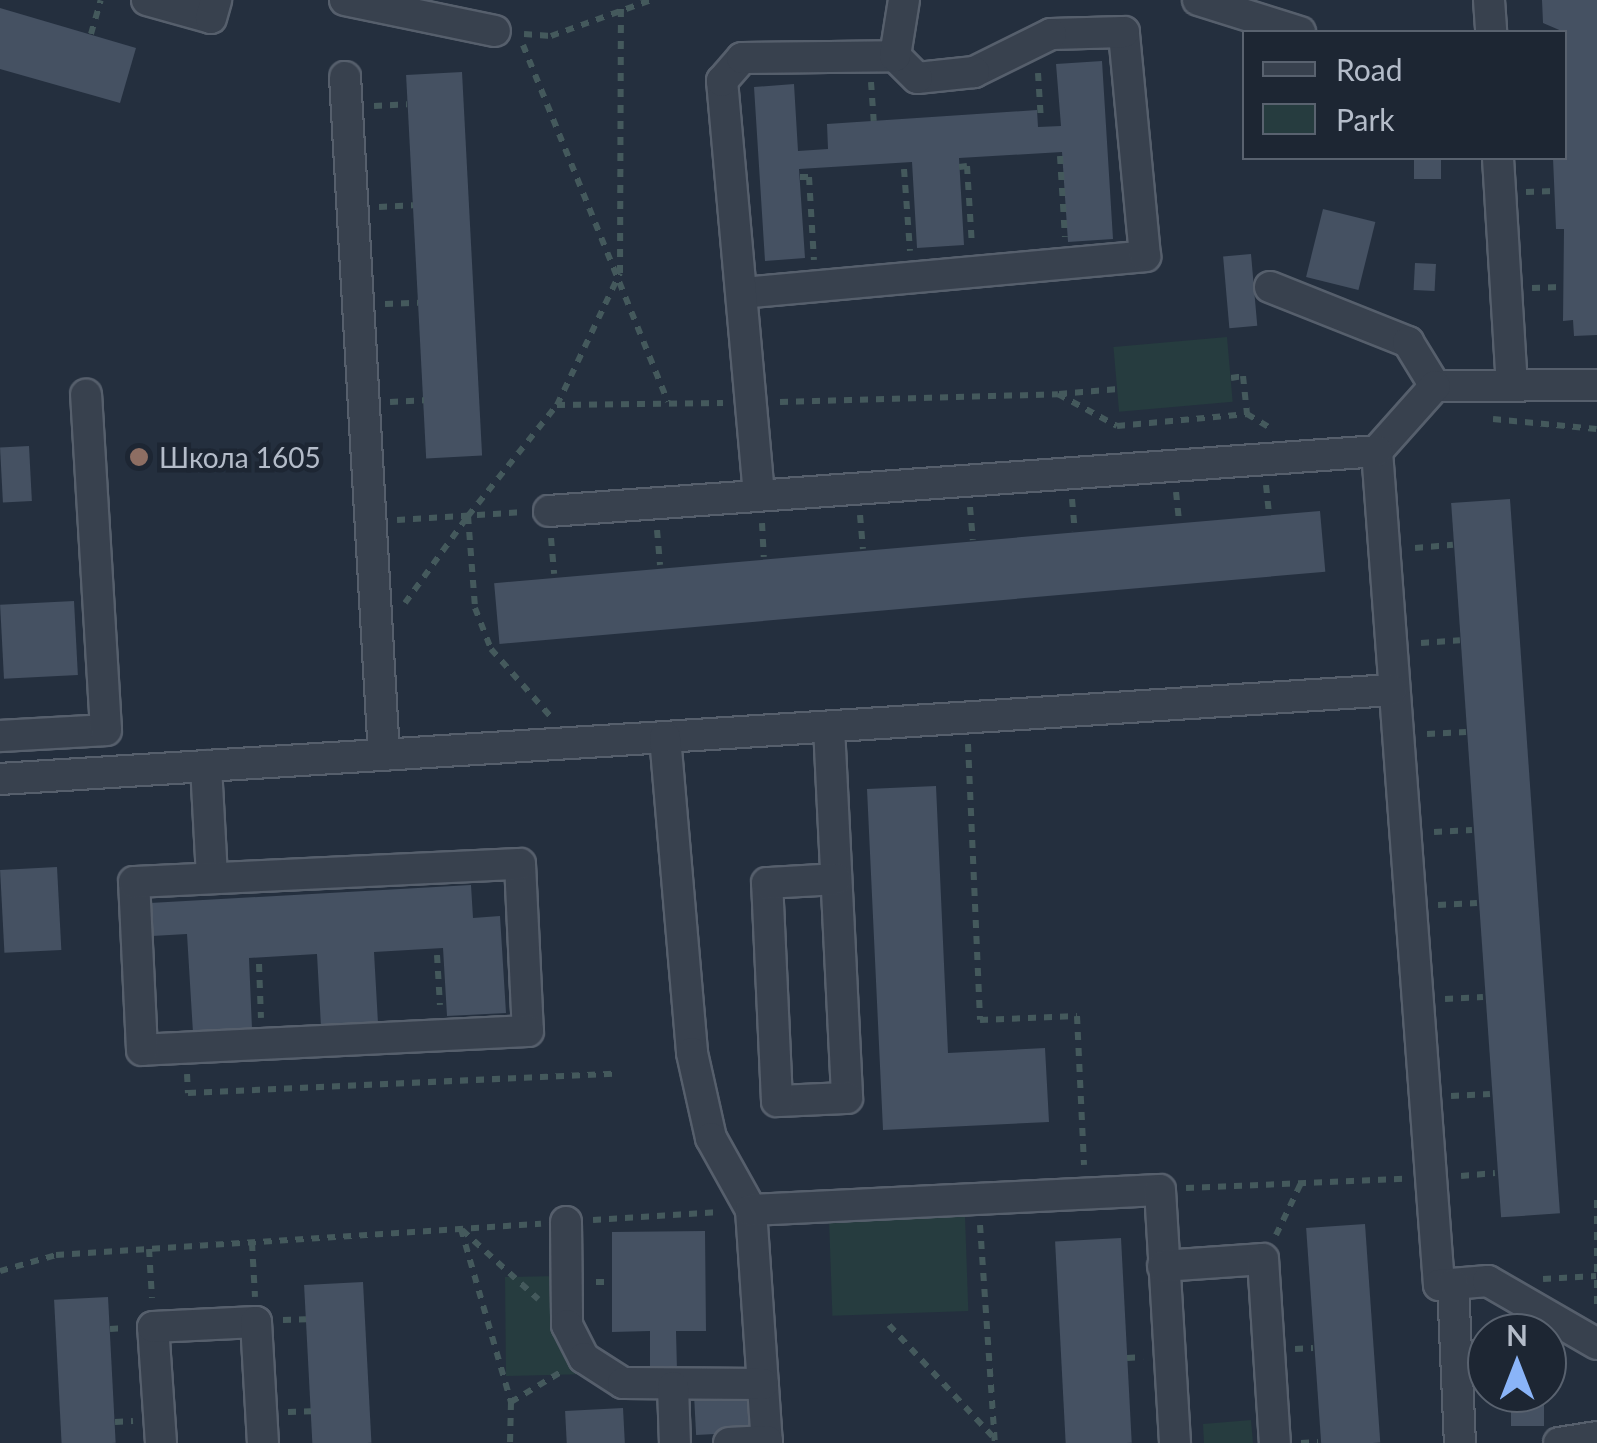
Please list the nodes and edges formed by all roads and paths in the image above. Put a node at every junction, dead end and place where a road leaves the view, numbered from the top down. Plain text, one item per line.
1 (101, 0) edge
2 (148, 0) edge
3 (216, 0) edge
4 (345, 0) edge
5 (651, 0) edge
6 (904, 0) edge
7 (1198, 0) edge
8 (1489, 0) edge
9 (621, 8) junction
10 (1294, 30) edge
11 (1491, 30) edge
12 (506, 32) junction
13 (91, 34) dead end
14 (1036, 42) junction
15 (895, 56) junction
16 (344, 77) dead end
17 (1041, 121) dead end
18 (1060, 156) dead end
19 (1498, 160) edge
20 (960, 167) dead end
21 (904, 169) dead end
22 (800, 177) dead end
23 (1066, 263) junction
24 (973, 272) junction
25 (620, 273) junction
26 (911, 278) junction
27 (816, 286) junction
28 (1270, 287) dead end
29 (742, 294) junction
30 (1230, 378) dead end
31 (1597, 385) edge
32 (1434, 386) junction
33 (1512, 386) junction
34 (1118, 388) dead end
35 (1058, 394) junction
36 (86, 396) dead end
37 (752, 403) junction
38 (557, 404) junction
39 (668, 404) junction
40 (1248, 414) junction
41 (1486, 419) dead end
42 (1597, 429) edge
43 (1377, 451) junction
44 (1314, 455) junction
45 (759, 495) junction
46 (549, 511) joint
47 (468, 516) junction
48 (371, 522) junction
49 (378, 640) junction
50 (1391, 690) junction
51 (966, 718) junction
52 (829, 727) junction
53 (0, 736) edge
54 (666, 737) junction
55 (574, 743) junction
56 (384, 755) junction
57 (206, 766) junction
58 (0, 779) edge
59 (212, 878) junction
60 (836, 879) junction
61 (186, 1048) junction
62 (614, 1074) dead end
63 (1431, 1178) junction
64 (1160, 1190) junction
65 (1086, 1193) junction
66 (978, 1198) junction
67 (1597, 1200) edge
68 (751, 1210) junction
69 (566, 1222) junction
70 (461, 1229) junction
71 (1163, 1266) junction
72 (0, 1271) edge
73 (1453, 1284) junction
74 (1597, 1308) edge
75 (567, 1325) junction
76 (889, 1325) dead end
77 (1597, 1344) edge
78 (584, 1358) junction
79 (763, 1384) junction
80 (672, 1387) junction
81 (511, 1402) junction
82 (1597, 1437) edge
83 (995, 1441) edge
84 (767, 1442) edge
85 (160, 1443) edge
86 (264, 1443) edge
87 (510, 1443) edge
88 (676, 1443) edge
89 (729, 1443) edge
90 (1174, 1443) edge
91 (1275, 1443) edge
92 (1460, 1443) edge
93 (1559, 1443) edge

1 - 13 path
2 - 3 lane
4 - 12 lane
5 - 9 path
6 - 15 lane
7 - 10 lane
8 - 11 lane
9 - 12 path
9 - 25 path
12 - 25 path
14 - 15 lane
14 - 17 path
14 - 23 lane
15 - 29 lane
16 - 48 lane
18 - 23 path
19 - 33 lane
20 - 24 path
21 - 26 path
22 - 27 path
23 - 24 lane
24 - 26 lane
25 - 38 path
25 - 39 path
26 - 27 lane
27 - 29 lane
28 - 32 lane
29 - 37 lane
30 - 40 path
31 - 33 lane
32 - 33 lane
32 - 43 lane
34 - 35 path
35 - 37 path
35 - 40 path
36 - 53 lane
37 - 39 path
37 - 45 lane
38 - 39 path
38 - 47 path
40 - 44 path
41 - 42 path
43 - 44 lane
43 - 50 lane
44 - 45 lane
45 - 46 lane
46 - 47 path
47 - 48 path
47 - 49 path
47 - 55 path
48 - 49 lane
49 - 56 lane
50 - 51 lane
50 - 63 lane
51 - 52 lane
51 - 65 path
52 - 54 lane
52 - 60 lane
54 - 55 lane
54 - 68 lane
55 - 56 lane
56 - 57 lane
57 - 58 lane
57 - 59 lane
59 - 61 lane
59 - 61 lane
60 - 60 lane
61 - 62 path
63 - 64 path
63 - 73 lane
64 - 65 lane
64 - 71 lane
65 - 66 lane
66 - 68 lane
66 - 83 path
67 - 74 path
68 - 69 path
68 - 79 lane
69 - 70 path
69 - 75 lane
70 - 72 path
70 - 75 path
70 - 81 path
71 - 90 lane
71 - 91 lane
73 - 77 lane
73 - 92 lane
75 - 78 lane
76 - 83 path
78 - 80 lane
78 - 81 path
79 - 80 lane
79 - 84 lane
80 - 88 lane
81 - 87 path
82 - 93 lane
84 - 89 lane
85 - 86 lane

